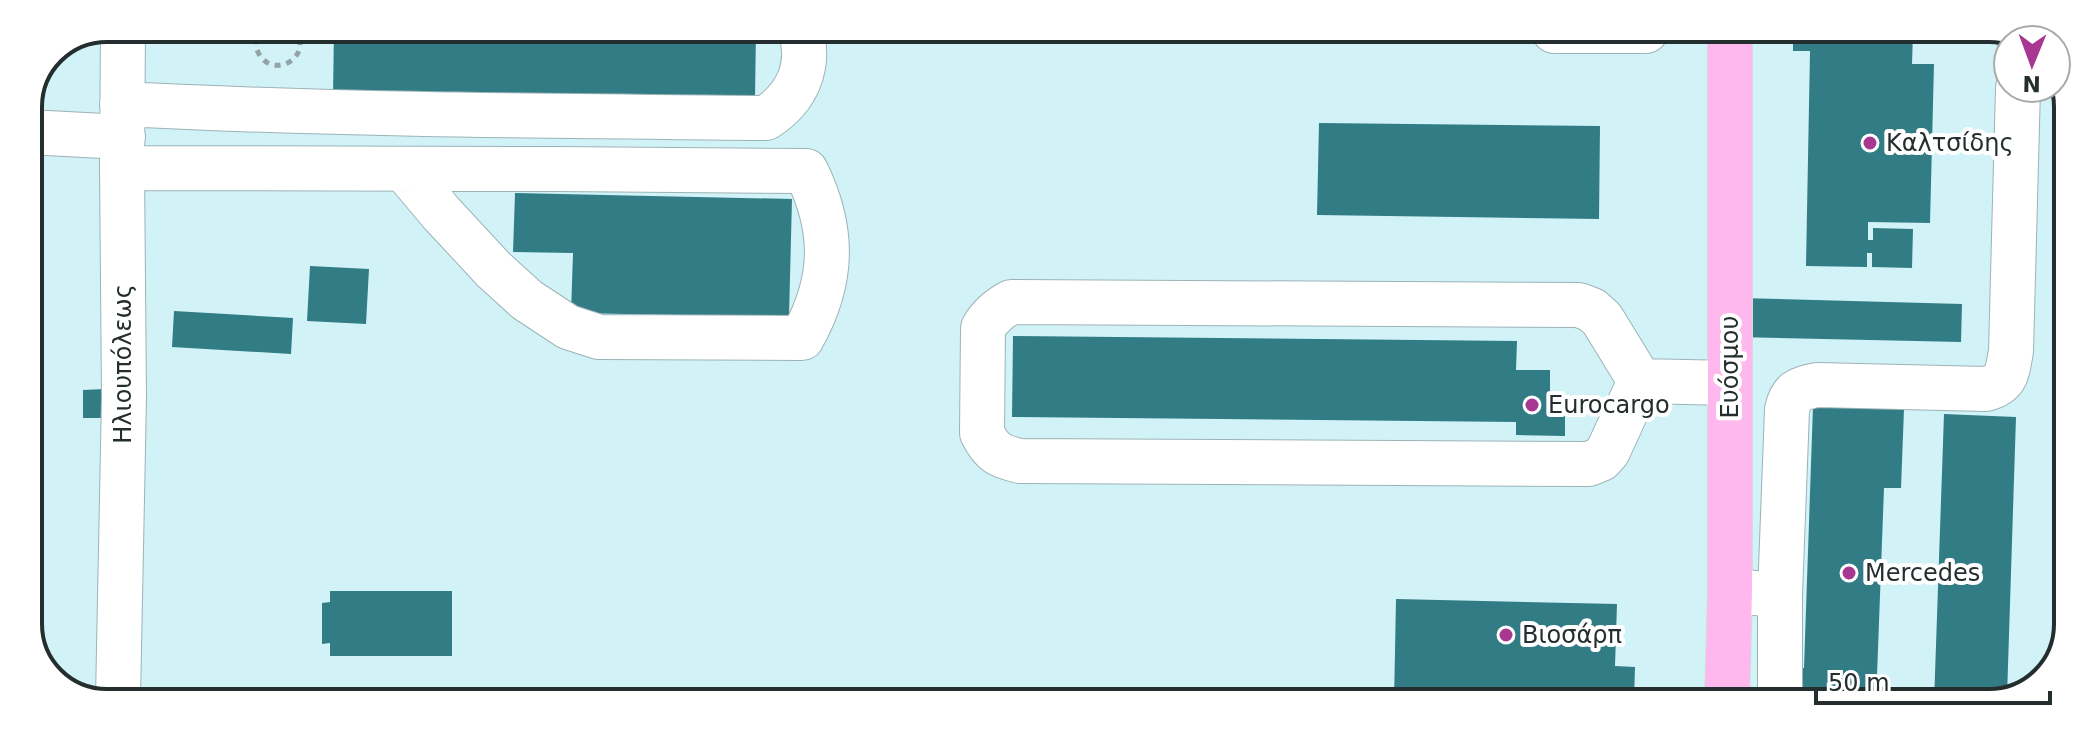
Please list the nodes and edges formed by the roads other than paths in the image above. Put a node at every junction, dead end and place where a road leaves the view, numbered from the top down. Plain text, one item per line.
1 (123, 42) edge
2 (803, 42) edge
3 (1730, 42) edge
4 (2018, 104) edge
5 (42, 133) edge
6 (122, 136) junction
7 (404, 169) junction
8 (1640, 381) junction
9 (1730, 383) junction
10 (1730, 591) junction
11 (1780, 595) junction
12 (118, 689) edge
13 (1727, 689) edge
14 (1780, 689) edge

1 - 6 street, Ηλιουπόλεως
2 - 6 street
3 - 9 main road, Ευόσμου
4 - 11 street
5 - 6 street
6 - 7 street
6 - 12 street, Ηλιουπόλεως
7 - 7 street
8 - 8 street
8 - 9 street
9 - 10 main road, Ευόσμου
10 - 11 street
10 - 13 main road, Ευόσμου
11 - 14 street

